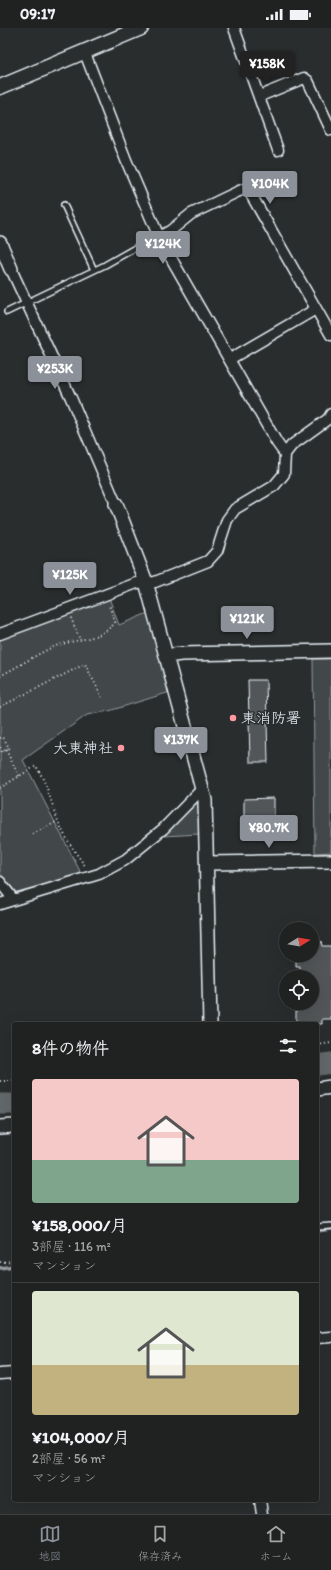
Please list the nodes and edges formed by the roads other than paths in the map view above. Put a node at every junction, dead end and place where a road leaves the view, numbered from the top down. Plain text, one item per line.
1 (141, 28) edge
2 (234, 28) edge
3 (85, 53) junction
4 (0, 88) edge
5 (260, 96) junction
6 (331, 130) edge
7 (278, 150) dead end
8 (64, 205) dead end
9 (160, 237) junction
10 (0, 243) edge
11 (10, 269) joint
12 (94, 270) junction
13 (26, 302) junction
14 (316, 309) junction
15 (7, 312) dead end
16 (331, 335) edge
17 (230, 359) junction
18 (331, 414) edge
19 (285, 454) junction
20 (116, 504) joint
21 (146, 582) junction
22 (0, 634) edge
23 (331, 651) edge
24 (166, 656) junction
25 (202, 789) junction
26 (331, 860) edge
27 (207, 862) junction
28 (0, 882) edge
29 (13, 899) junction
30 (0, 904) edge
31 (210, 1022) edge
32 (331, 1087) edge
33 (319, 1090) edge
34 (12, 1126) edge
35 (0, 1127) edge
36 (331, 1226) edge
37 (319, 1227) edge
38 (331, 1336) edge
39 (319, 1338) edge
40 (12, 1373) edge
41 (0, 1374) edge
42 (260, 1502) edge
43 (262, 1514) edge

1 - 3 main road
2 - 5 street
3 - 4 main road
3 - 9 street
5 - 6 street
5 - 7 street
8 - 12 lane
9 - 12 lane
9 - 14 street
9 - 17 street
10 - 11 street
11 - 13 street
12 - 13 lane
13 - 15 lane
13 - 20 street
14 - 16 street
14 - 17 street
17 - 19 street
18 - 19 street
19 - 21 street
20 - 21 street
21 - 22 street
21 - 24 street
23 - 24 street
24 - 25 street
25 - 27 street
25 - 29 street
26 - 27 street
27 - 31 street
28 - 29 street
29 - 30 street
32 - 33 street
34 - 35 street
36 - 37 lane
38 - 39 street
40 - 41 street
42 - 43 street

